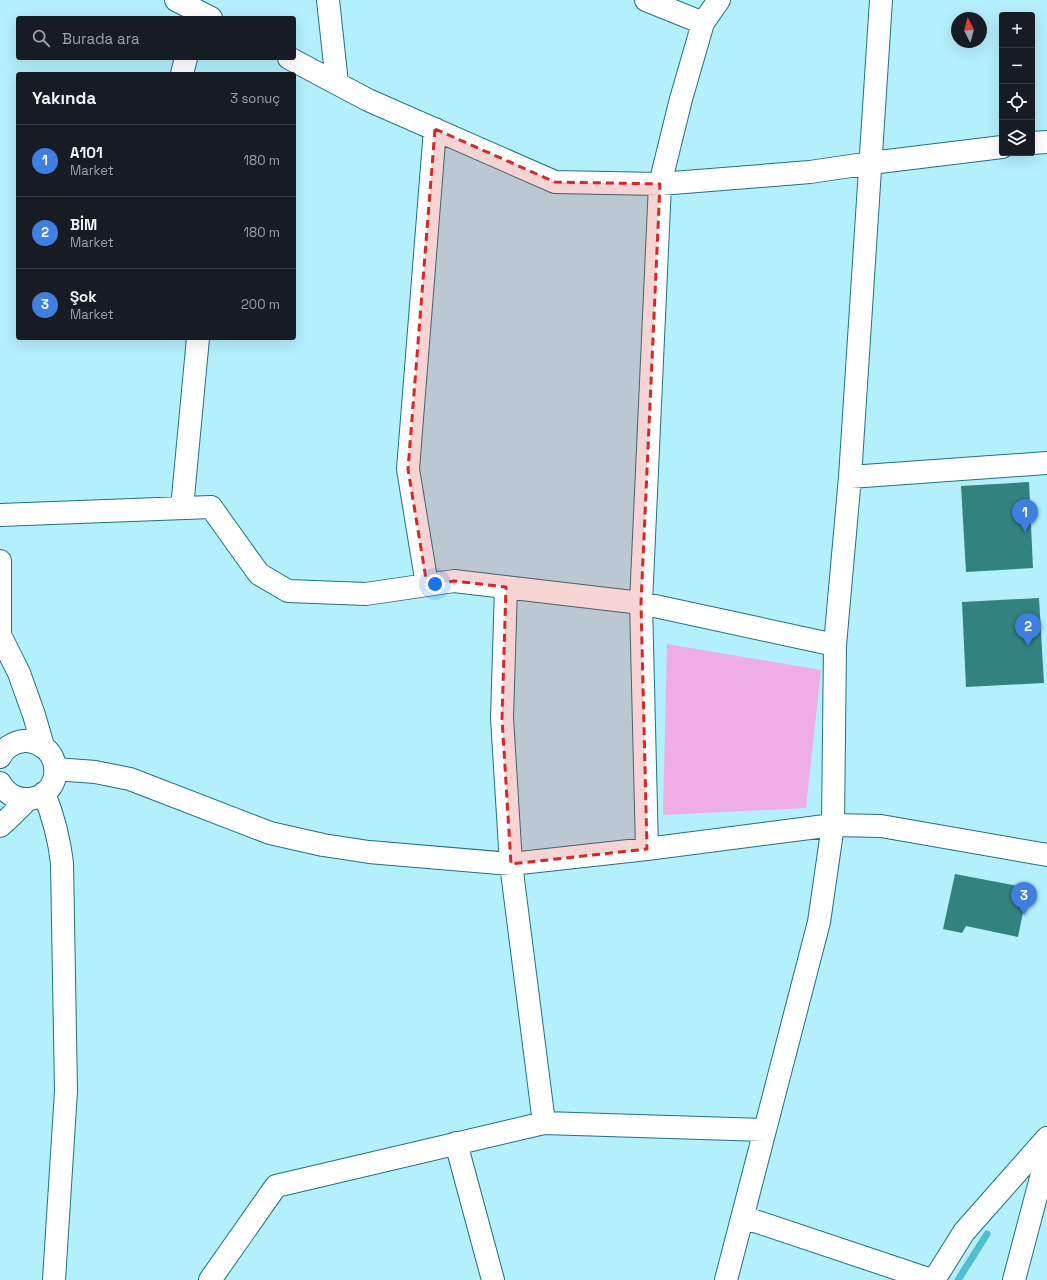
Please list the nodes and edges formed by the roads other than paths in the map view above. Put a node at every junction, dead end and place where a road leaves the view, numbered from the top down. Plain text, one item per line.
1 (176, 0) edge
2 (328, 0) edge
3 (646, 0) edge
4 (719, 0) edge
5 (881, 0) edge
6 (203, 16) edge
7 (702, 23) junction
8 (186, 60) edge
9 (293, 60) edge
10 (182, 72) edge
11 (337, 83) junction
12 (435, 129) junction
13 (1047, 142) edge
14 (1035, 143) edge
15 (999, 147) edge
16 (871, 163) junction
17 (660, 184) junction
18 (198, 340) edge
19 (1047, 463) edge
20 (850, 477) junction
21 (182, 508) junction
22 (0, 515) edge
23 (0, 561) edge
24 (427, 585) junction
25 (506, 587) junction
26 (641, 603) junction
27 (0, 639) edge
28 (835, 645) junction
29 (42, 746) junction
30 (1, 749) edge
31 (55, 769) junction
32 (0, 783) edge
33 (36, 797) junction
34 (833, 825) junction
35 (0, 826) edge
36 (647, 849) junction
37 (1047, 855) edge
38 (511, 864) junction
39 (544, 1123) junction
40 (765, 1130) junction
41 (1047, 1138) edge
42 (456, 1143) junction
43 (1047, 1155) edge
44 (743, 1217) junction
45 (54, 1280) edge
46 (210, 1280) edge
47 (493, 1280) edge
48 (726, 1280) edge
49 (933, 1280) edge
50 (1014, 1280) edge

1 - 6 street
2 - 11 street
3 - 7 street
4 - 7 street
5 - 16 street
7 - 17 street
8 - 10 street
9 - 11 street
11 - 12 street
12 - 17 street
12 - 24 street
13 - 14 street
15 - 16 street
16 - 17 street
16 - 20 street
17 - 26 street
18 - 21 street
19 - 20 street
20 - 28 street
21 - 22 street
21 - 24 street
23 - 27 street
24 - 25 street
25 - 26 street
25 - 38 street
26 - 28 street
26 - 36 street
27 - 29 street
28 - 34 street
29 - 30 street
29 - 31 street
31 - 33 street
31 - 38 street
32 - 33 street
33 - 35 street
33 - 45 street
34 - 36 street
34 - 37 street
34 - 40 street
36 - 38 street
38 - 39 street
39 - 40 street
39 - 42 street
40 - 44 street
41 - 49 street
42 - 46 street
42 - 47 street
43 - 50 street
44 - 48 street
44 - 49 street

